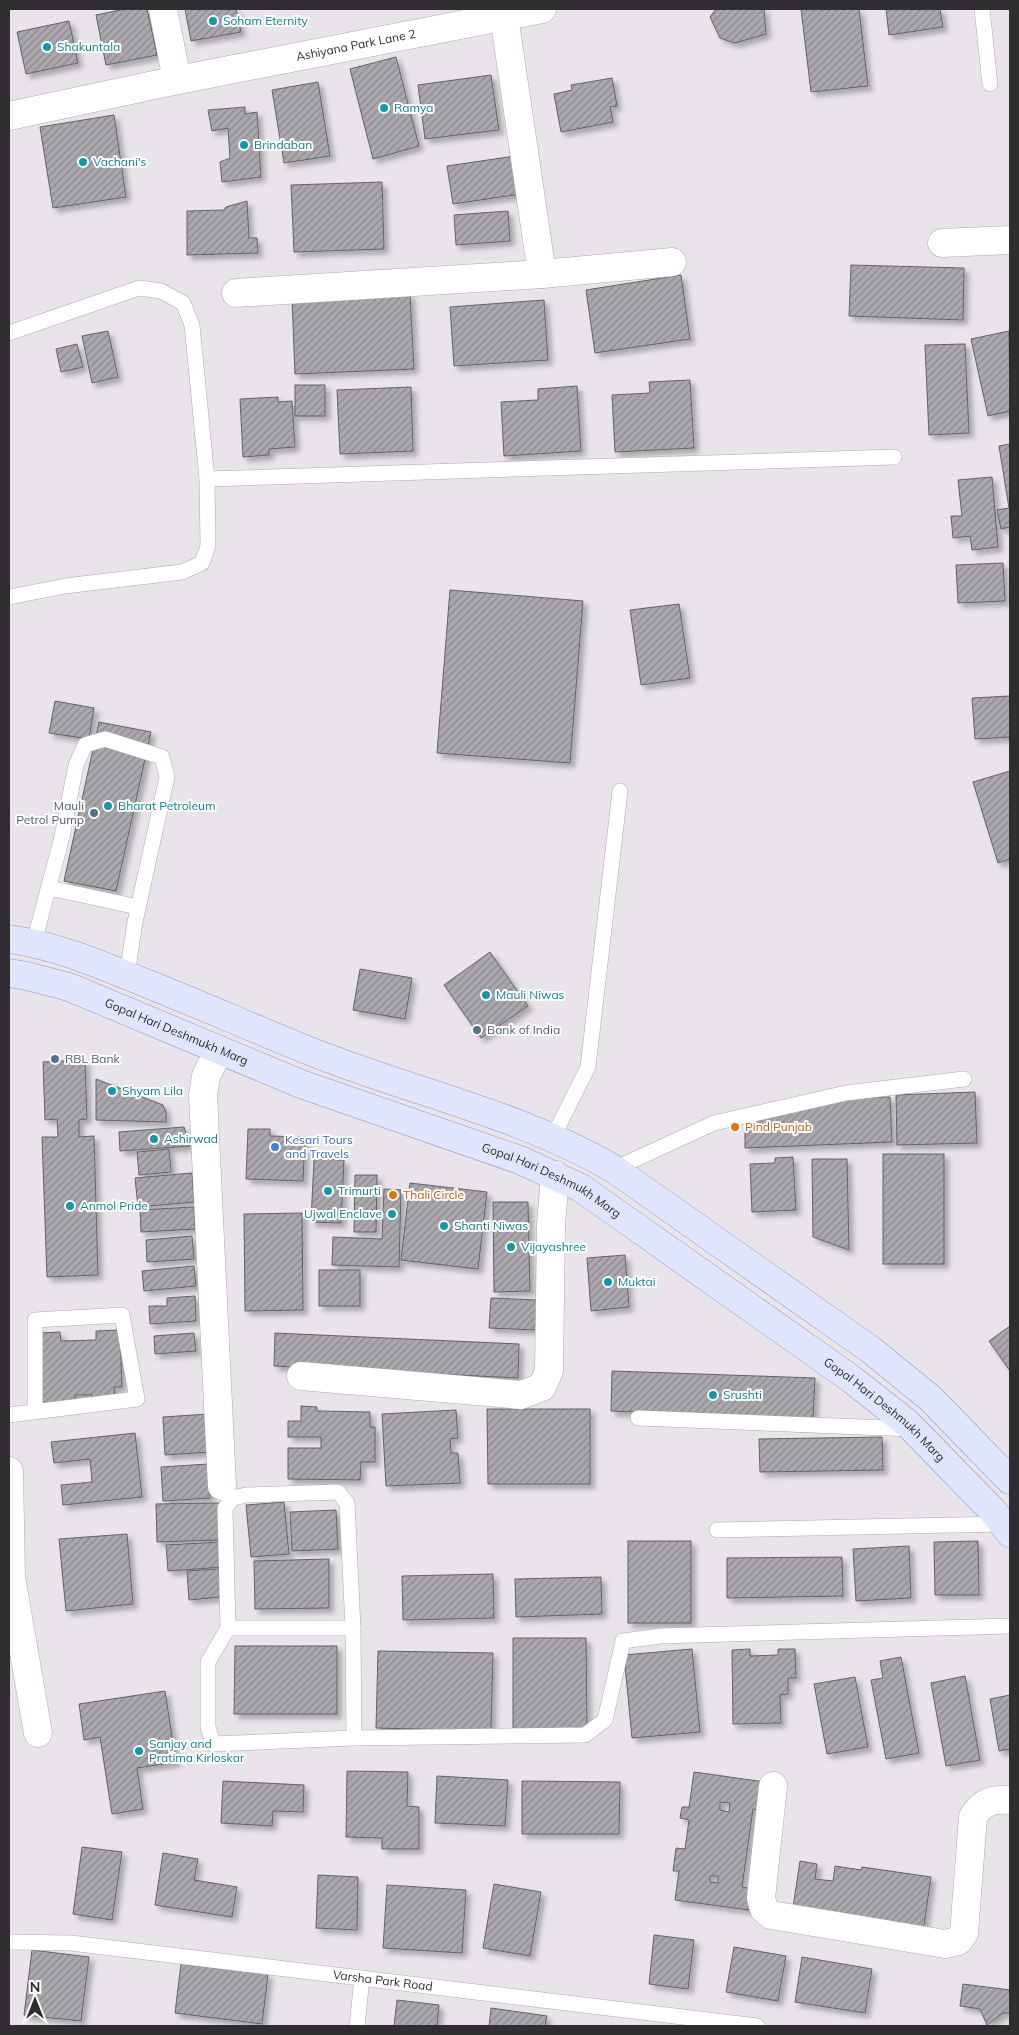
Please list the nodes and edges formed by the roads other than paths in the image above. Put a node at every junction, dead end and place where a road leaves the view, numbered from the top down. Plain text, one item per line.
1 (163, 9) edge
2 (542, 9) edge
3 (982, 9) edge
4 (504, 16) junction
5 (172, 81) junction
6 (990, 84) dead end
7 (9, 116) edge
8 (1010, 240) edge
9 (942, 243) dead end
10 (672, 262) dead end
11 (542, 274) junction
12 (236, 293) dead end
13 (9, 332) edge
14 (894, 457) dead end
15 (207, 479) junction
16 (9, 597) edge
17 (620, 791) dead end
18 (48, 888) junction
19 (138, 907) junction
20 (21, 941) edge
21 (9, 973) edge
22 (127, 975) junction
23 (173, 994) junction
24 (158, 1025) junction
25 (218, 1050) junction
26 (964, 1079) dead end
27 (553, 1137) junction
28 (590, 1155) junction
29 (614, 1169) junction
30 (555, 1175) junction
31 (581, 1188) junction
32 (301, 1376) dead end
33 (35, 1412) junction
34 (9, 1415) edge
35 (638, 1418) dead end
36 (913, 1429) junction
37 (9, 1471) edge
38 (1010, 1480) edge
39 (222, 1486) dead end
40 (1006, 1529) edge
41 (717, 1530) dead end
42 (10, 1577) edge
43 (1010, 1626) edge
44 (228, 1628) junction
45 (353, 1628) junction
46 (38, 1733) dead end
47 (354, 1738) junction
48 (773, 1786) dead end
49 (1010, 1800) edge
50 (9, 1942) edge
51 (362, 1978) junction
52 (357, 2026) edge
53 (757, 2026) edge

1 - 5 street
2 - 4 street, Ashiyana Park Lane 2
3 - 6 lane
4 - 5 street, Ashiyana Park Lane 2
4 - 11 street
5 - 7 street, Ashiyana Park Lane 2
8 - 9 street
10 - 11 street
11 - 12 street
13 - 15 lane
14 - 15 lane
15 - 16 lane
17 - 27 lane
18 - 19 lane
18 - 19 lane
18 - 20 lane
19 - 22 lane
20 - 22 main road
21 - 24 main road, Gopal Hari Deshmukh Marg
22 - 23 main road
23 - 24 main road
23 - 27 main road
24 - 25 main road, Gopal Hari Deshmukh Marg
25 - 30 main road, Gopal Hari Deshmukh Marg
25 - 39 street
26 - 29 lane
27 - 28 main road
28 - 29 main road
28 - 31 main road
29 - 38 main road
30 - 31 main road, Gopal Hari Deshmukh Marg
30 - 32 street
31 - 36 main road, Gopal Hari Deshmukh Marg
33 - 33 lane
33 - 34 lane
35 - 36 lane
36 - 40 main road, Gopal Hari Deshmukh Marg
37 - 42 street
40 - 41 lane
42 - 46 street
43 - 47 lane
44 - 45 lane
44 - 45 lane
44 - 47 lane
45 - 47 lane
48 - 49 street
50 - 51 lane, Varsha Park Road
51 - 52 lane
51 - 53 lane, Varsha Park Road

